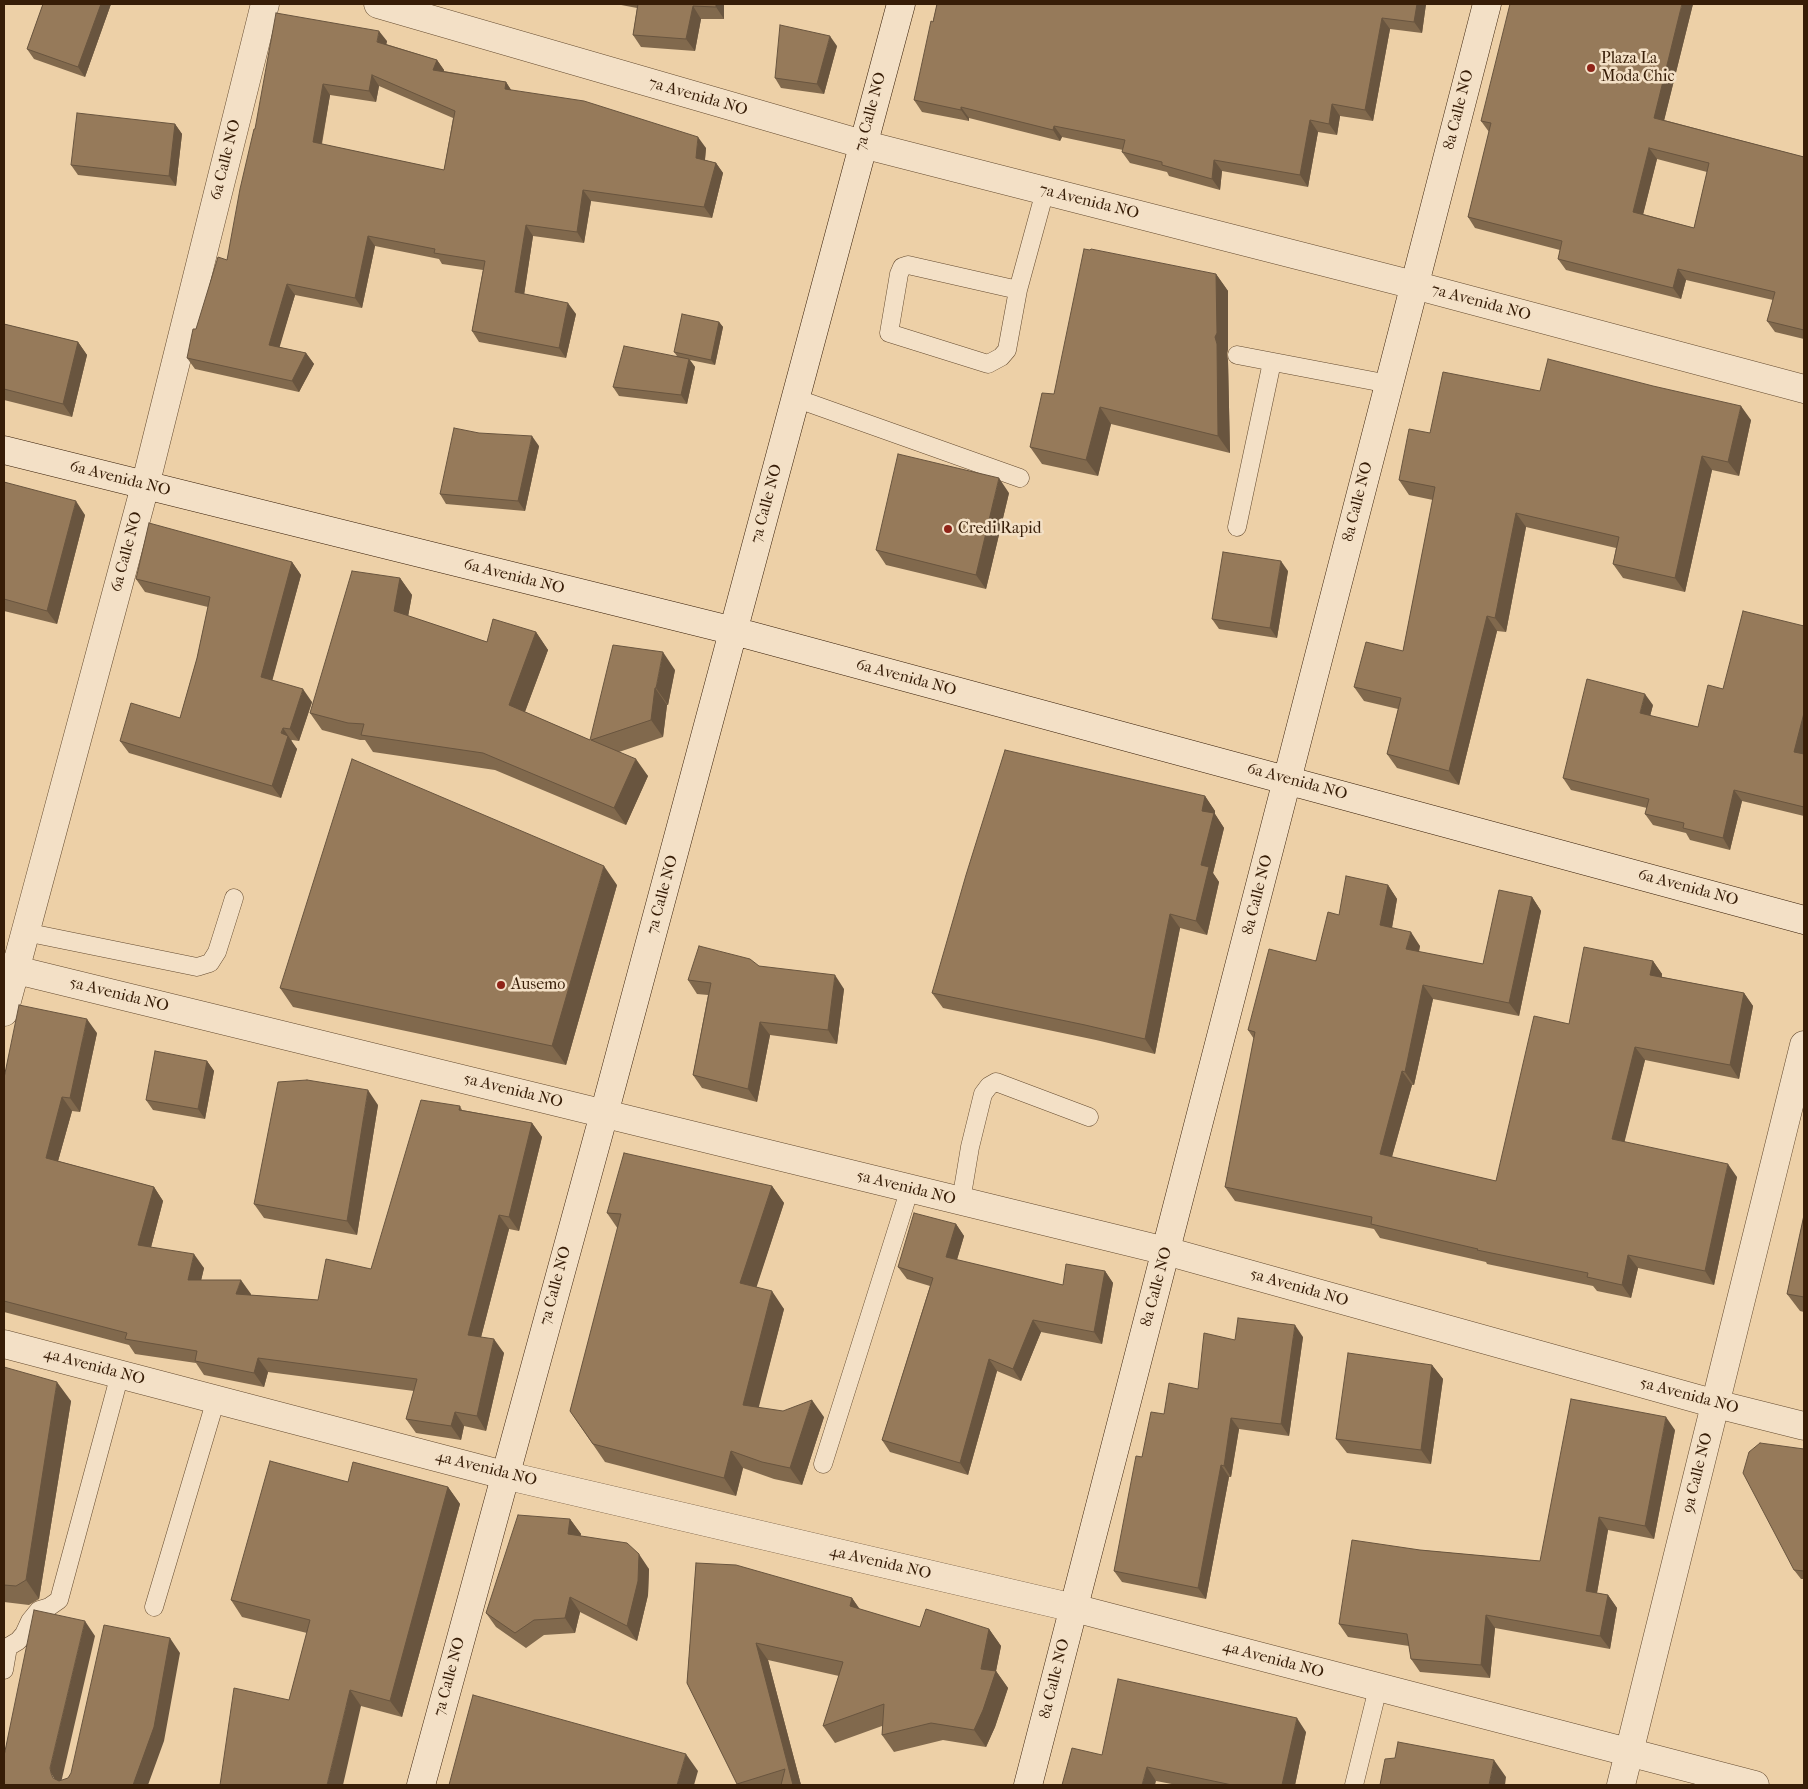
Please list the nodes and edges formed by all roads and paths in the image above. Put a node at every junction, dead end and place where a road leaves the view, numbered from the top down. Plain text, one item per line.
1 (265, 4) edge
2 (378, 4) edge
3 (900, 4) edge
4 (1487, 4) edge
5 (862, 144) junction
6 (1045, 191) junction
7 (1414, 285) junction
8 (1018, 290) junction
9 (1237, 356) dead end
10 (1272, 362) junction
11 (1389, 384) junction
12 (1804, 389) edge
13 (795, 398) junction
14 (4, 450) edge
15 (1020, 478) dead end
16 (145, 486) junction
17 (1237, 527) dead end
18 (734, 632) junction
19 (1287, 780) junction
20 (234, 898) dead end
21 (1804, 920) edge
22 (25, 932) junction
23 (9, 968) edge
24 (4, 1012) edge
25 (1804, 1045) edge
26 (604, 1114) junction
27 (1088, 1116) dead end
28 (910, 1188) junction
29 (961, 1201) junction
30 (1166, 1251) junction
31 (4, 1344) edge
32 (120, 1374) junction
33 (216, 1399) junction
34 (1716, 1404) junction
35 (1804, 1426) edge
36 (823, 1464) dead end
37 (504, 1475) junction
38 (154, 1607) dead end
39 (1074, 1608) junction
40 (4, 1670) edge
41 (1378, 1688) junction
42 (1629, 1754) junction
43 (421, 1785) edge
44 (1028, 1785) edge
45 (1354, 1785) edge
46 (1621, 1785) edge
47 (1755, 1785) edge

1 - 16 street, 6a Calle NO
2 - 5 street, 7a Avenida NO
3 - 5 street, 7a Calle NO
4 - 7 street, 8a Calle NO
5 - 6 street, 7a Avenida NO
5 - 13 street, 7a Calle NO
6 - 7 street, 7a Avenida NO
6 - 8 lane
7 - 11 street, 8a Calle NO
7 - 12 street, 7a Avenida NO
8 - 8 lane
9 - 10 lane
10 - 11 lane
10 - 17 lane
11 - 19 street, 8a Calle NO
13 - 15 lane
13 - 18 street, 7a Calle NO
14 - 16 street, 6a Avenida NO
16 - 18 street, 6a Avenida NO
16 - 22 street, 6a Calle NO
18 - 19 street, 6a Avenida NO
18 - 26 street, 7a Calle NO
19 - 21 street, 6a Avenida NO
19 - 30 street, 8a Calle NO
20 - 22 lane
22 - 23 street, 6a Calle NO
23 - 24 street, 6a Calle NO
23 - 26 street, 5a Avenida NO
25 - 34 street, 9a Calle NO
26 - 28 street, 5a Avenida NO
26 - 37 street, 7a Calle NO
27 - 29 lane
28 - 29 street, 5a Avenida NO
28 - 36 lane
29 - 30 street, 5a Avenida NO
30 - 34 street, 5a Avenida NO
30 - 39 street, 8a Calle NO
31 - 32 street, 4a Avenida NO
32 - 33 street, 4a Avenida NO
32 - 40 lane
33 - 37 street, 4a Avenida NO
33 - 38 lane
34 - 35 street, 5a Avenida NO
34 - 42 street, 9a Calle NO
37 - 39 street, 4a Avenida NO
37 - 43 street, 7a Calle NO
39 - 41 street, 4a Avenida NO
39 - 44 street, 8a Calle NO
41 - 42 street, 4a Avenida NO
41 - 45 lane
42 - 46 street, 9a Calle NO
42 - 47 street, 4a Avenida NO

